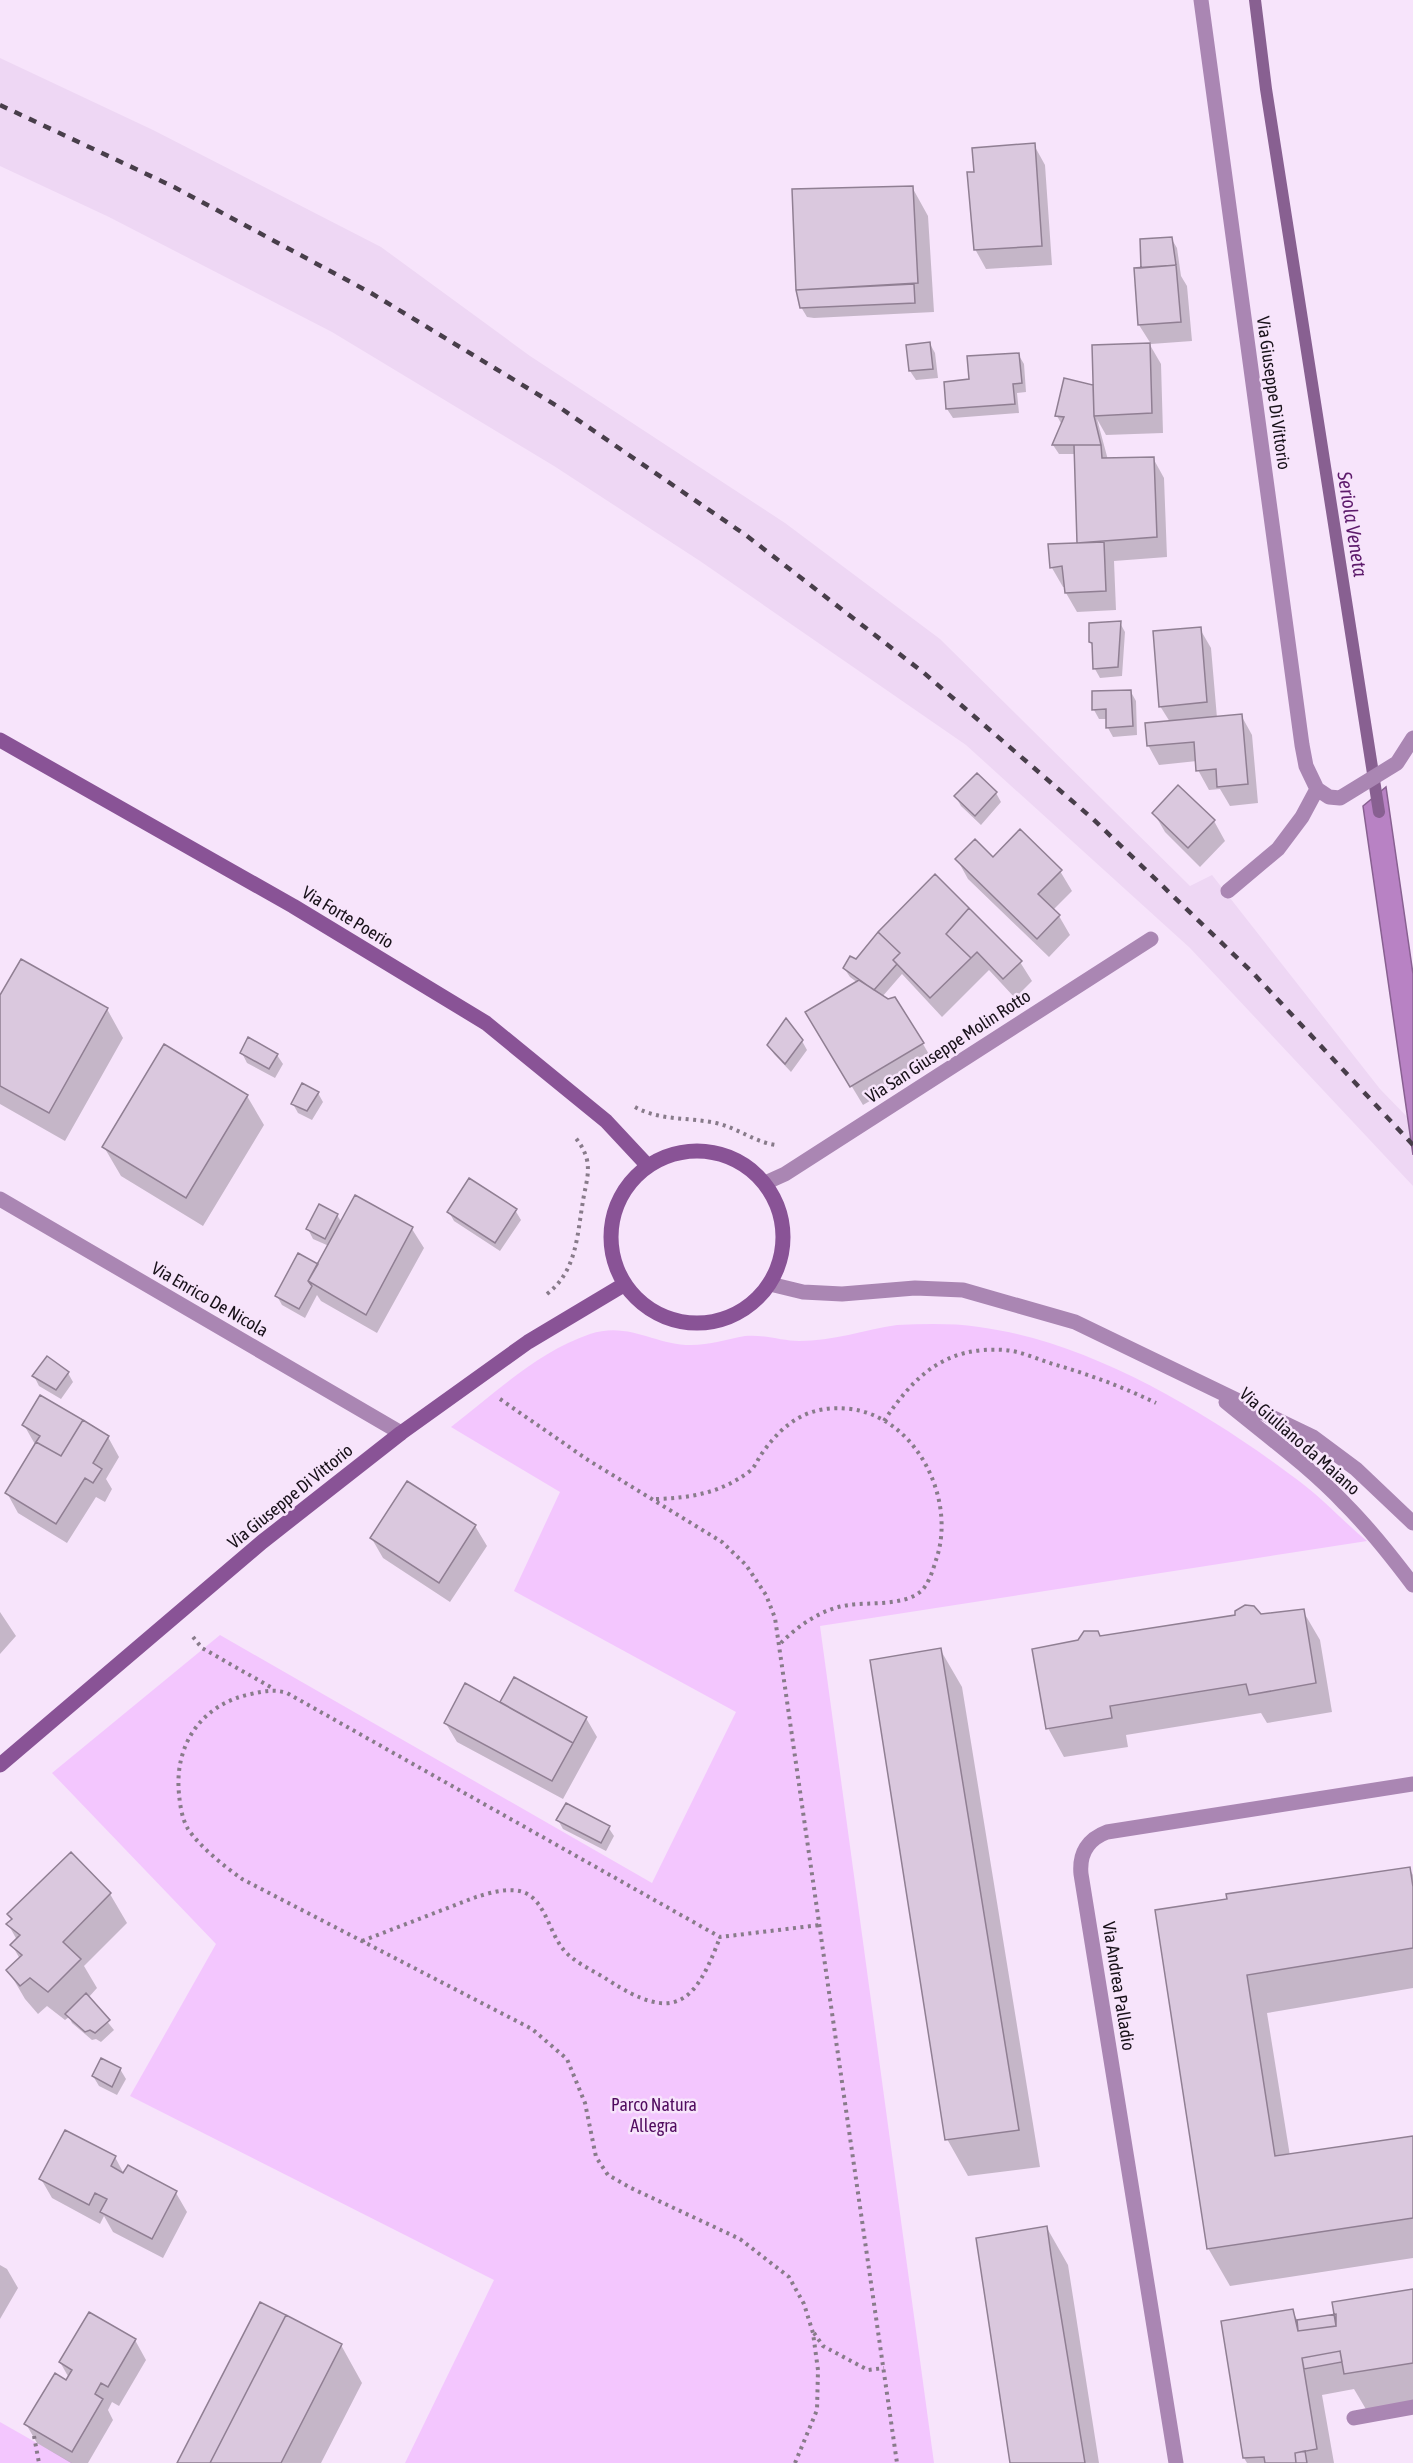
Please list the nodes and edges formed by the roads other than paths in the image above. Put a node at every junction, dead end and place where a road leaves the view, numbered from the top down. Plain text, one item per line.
1 (1201, 0) edge
2 (1413, 738) edge
3 (0, 740) edge
4 (1317, 789) junction
5 (1228, 891) dead end
6 (1151, 939) dead end
7 (648, 1166) junction
8 (765, 1183) junction
9 (0, 1199) edge
10 (625, 1284) junction
11 (770, 1284) junction
12 (1205, 1385) junction
13 (401, 1432) junction
14 (1413, 1523) edge
15 (1413, 1586) edge
16 (0, 1765) edge
17 (1413, 1784) edge
18 (1413, 2408) edge
19 (1354, 2418) dead end
20 (1176, 2463) edge

1 - 4 street, Via Giuseppe Di Vittorio
2 - 4 street
3 - 7 street, Via Forte Poerio
4 - 5 street
6 - 8 street, Via San Giuseppe Molin Rotto
7 - 8 street
7 - 10 street
8 - 11 street
9 - 13 street, Via Enrico De Nicola
10 - 11 street
10 - 13 street, Via Giuseppe Di Vittorio
11 - 12 street, Via Giuliano da Maiano
12 - 14 street, Via Giuliano da Maiano
12 - 15 street, Via Giuliano da Maiano
13 - 16 street, Via Giuseppe Di Vittorio
17 - 20 street, Via Andrea Palladio
18 - 19 street

